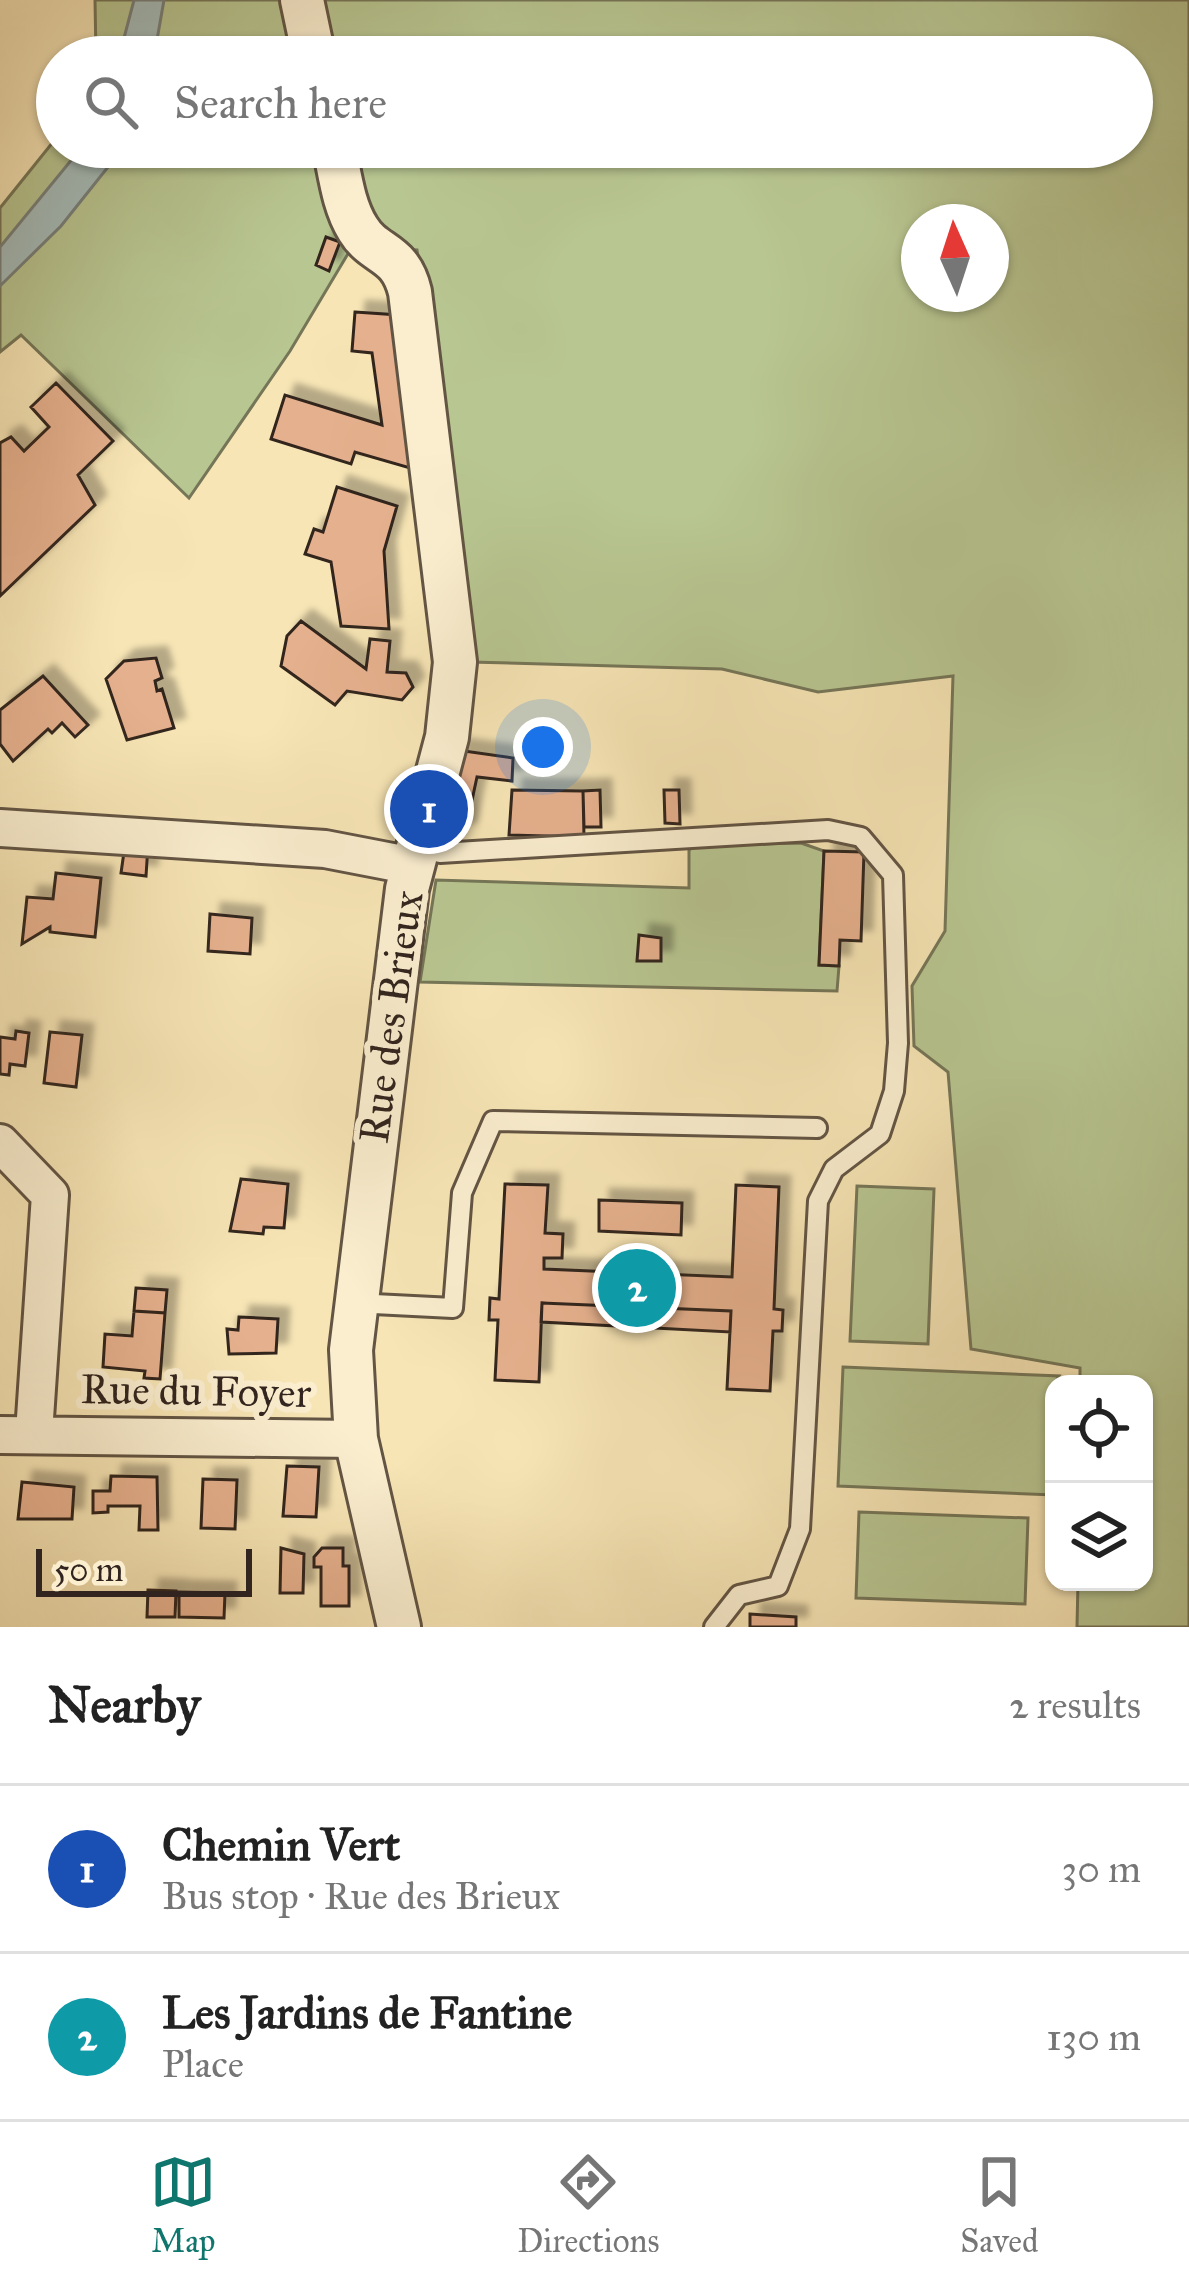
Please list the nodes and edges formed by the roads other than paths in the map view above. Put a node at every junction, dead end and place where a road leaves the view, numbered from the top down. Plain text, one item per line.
1 (302, 0) edge
2 (310, 36) edge
3 (339, 168) edge
4 (0, 828) edge
5 (427, 860) junction
6 (817, 1128) dead end
7 (0, 1143) edge
8 (354, 1303) junction
9 (17, 1434) edge
10 (356, 1439) junction
11 (399, 1627) edge
12 (714, 1627) edge

1 - 2 street
3 - 5 street, Rue des Brieux
4 - 5 street
5 - 8 street, Rue des Brieux
5 - 12 lane
6 - 8 lane
7 - 9 street, Rue du Foyer
8 - 10 street, Rue des Brieux
9 - 10 street, Rue du Foyer
10 - 11 street, Rue des Brieux

